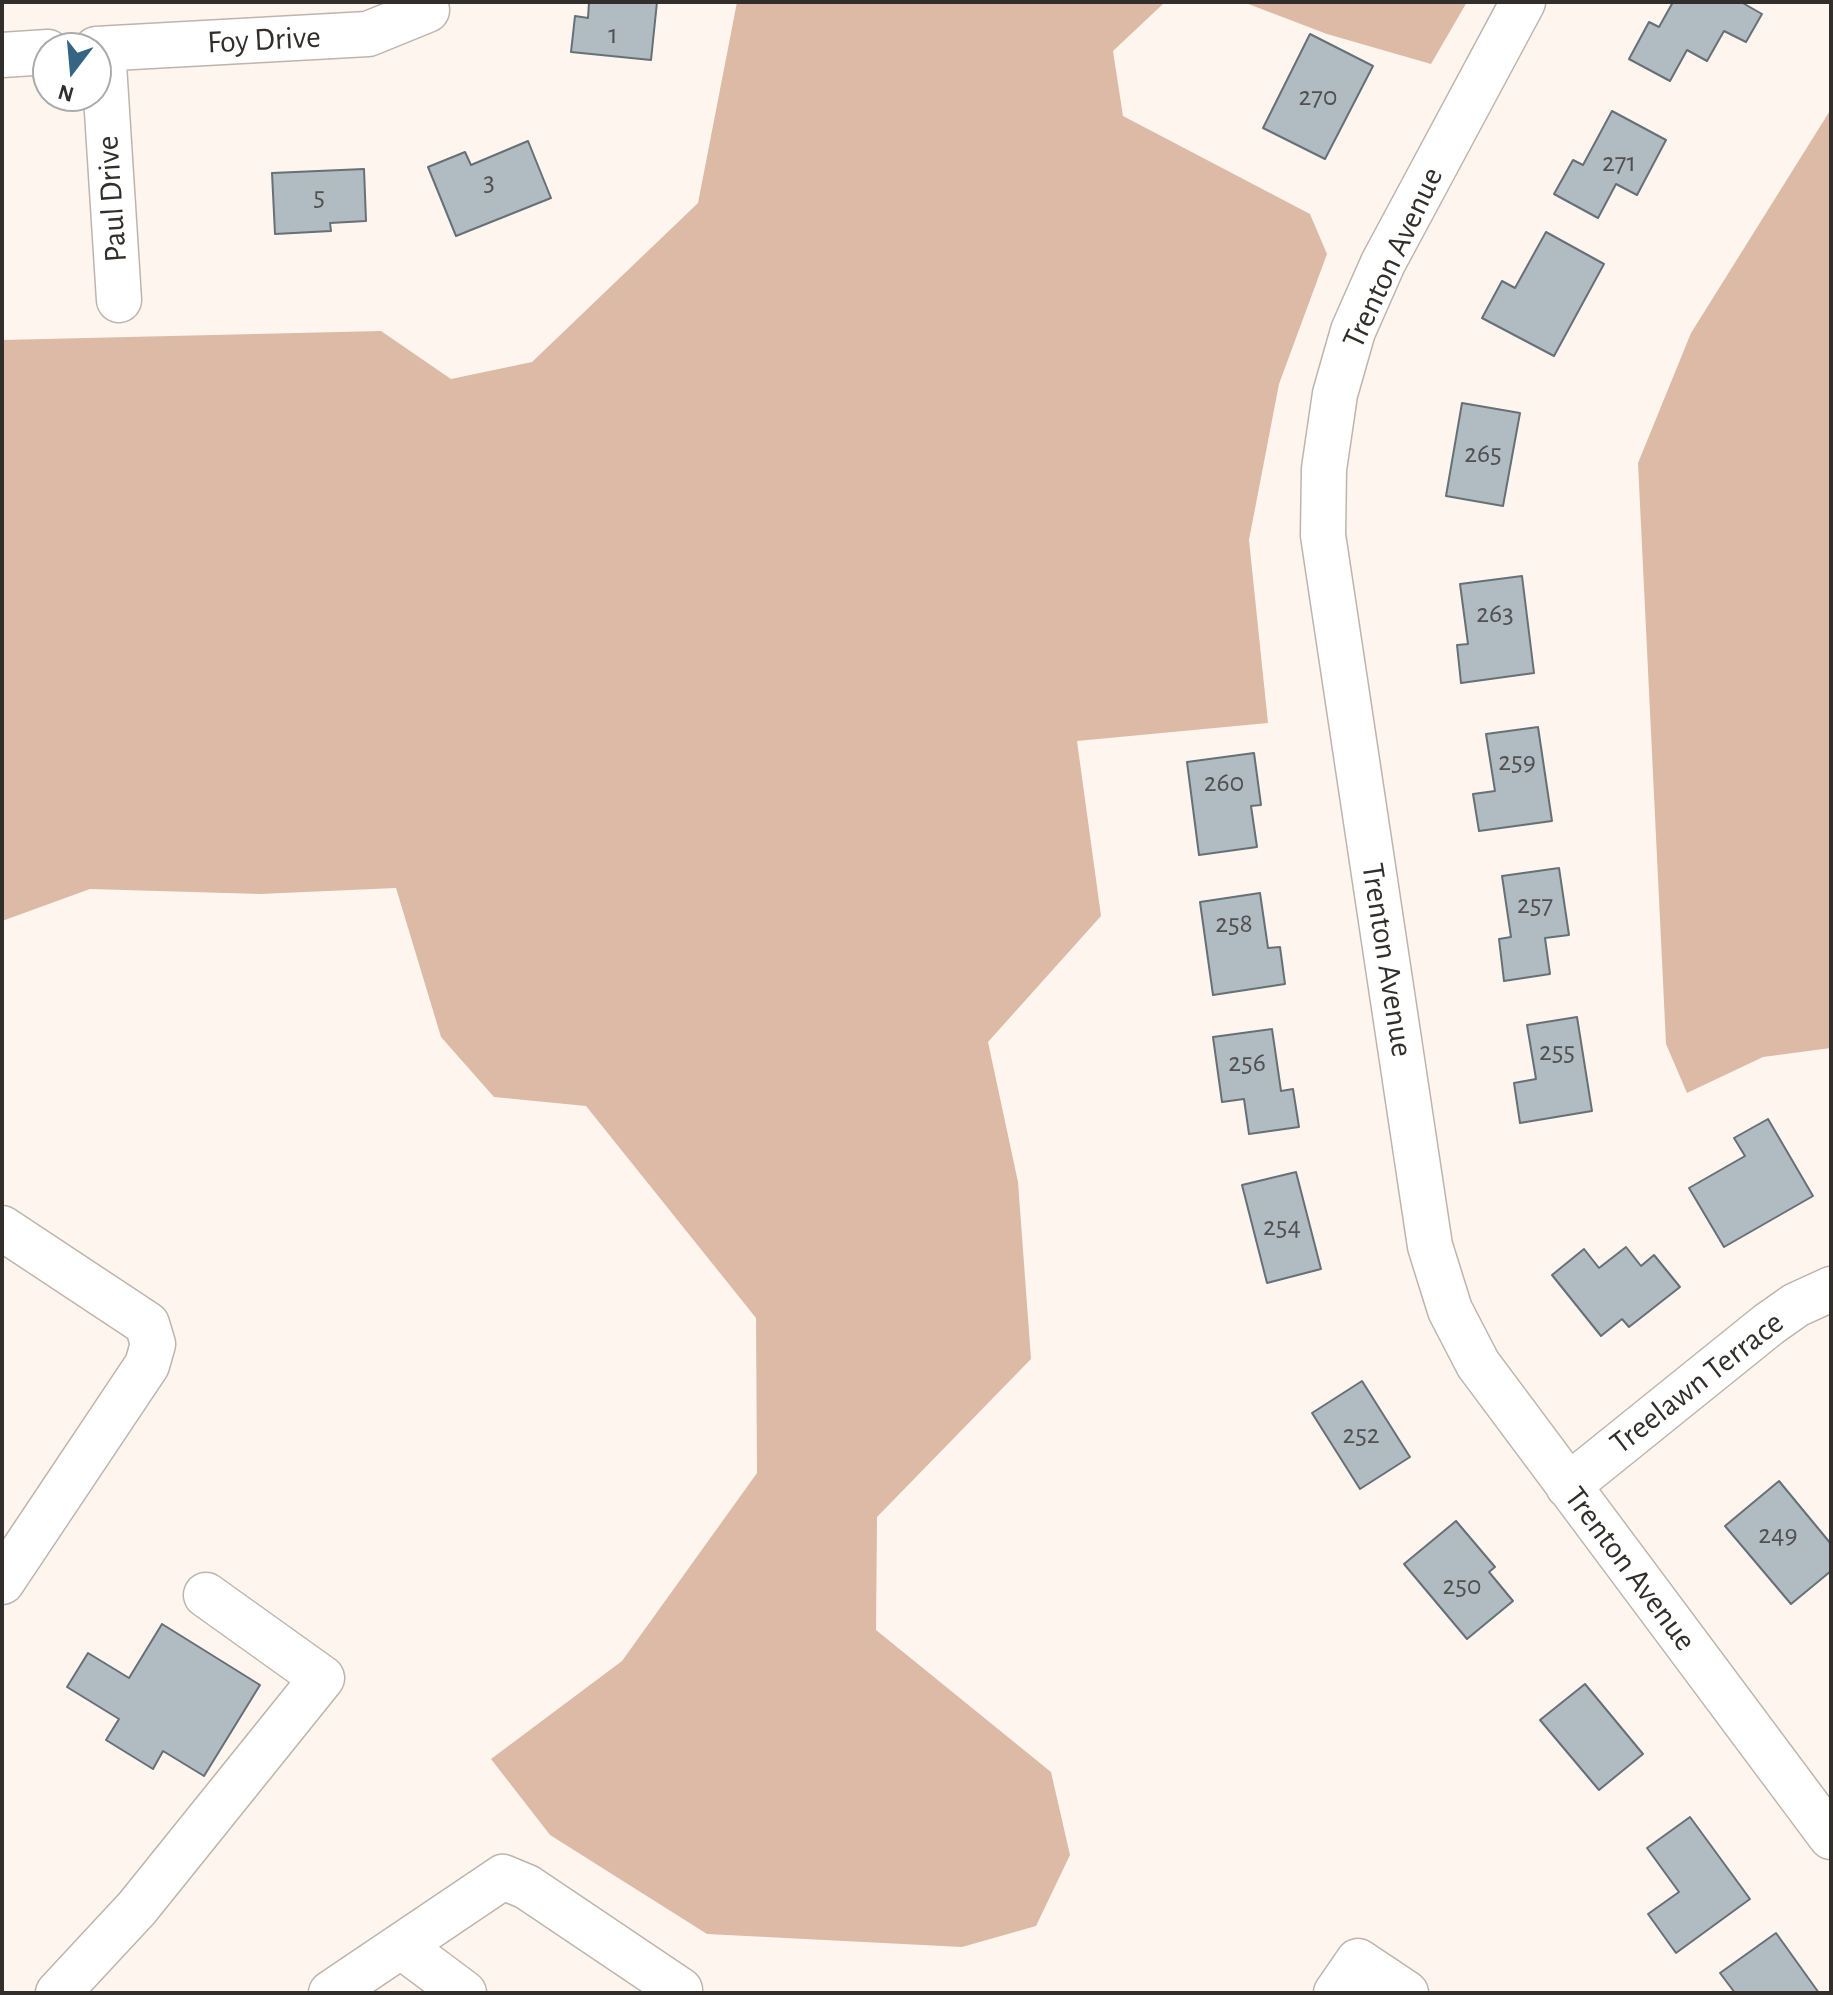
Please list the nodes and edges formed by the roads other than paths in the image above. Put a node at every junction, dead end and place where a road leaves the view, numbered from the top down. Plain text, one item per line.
1 (1523, 2) edge
2 (427, 10) dead end
3 (112, 48) edge
4 (32, 53) edge
5 (2, 55) edge
6 (104, 112) edge
7 (119, 300) dead end
8 (2, 1228) edge
9 (1831, 1289) edge
10 (1568, 1486) junction
11 (2, 1582) edge
12 (206, 1595) dead end
13 (1831, 1837) edge
14 (401, 1946) junction
15 (58, 1993) edge
16 (331, 1993) edge
17 (464, 1993) edge
18 (679, 1993) edge
19 (1336, 1993) edge
20 (1406, 1993) edge

1 - 10 street, Trenton Avenue
2 - 3 street, Foy Drive
4 - 5 street
6 - 7 street, Paul Drive
8 - 11 street
9 - 10 street, Treelawn Terrace
10 - 13 street, Trenton Avenue
12 - 15 street
14 - 16 street
14 - 17 street
14 - 18 street
19 - 20 street

